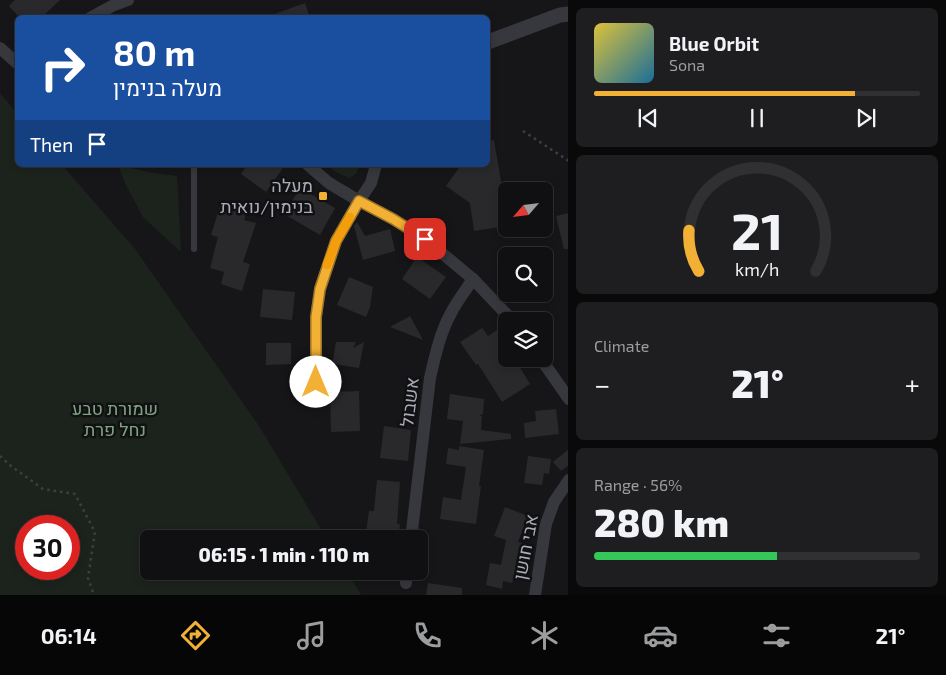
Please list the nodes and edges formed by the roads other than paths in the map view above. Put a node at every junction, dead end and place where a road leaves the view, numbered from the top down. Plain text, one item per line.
1 (128, 0) edge
2 (568, 14) edge
3 (96, 15) edge
4 (490, 41) edge
5 (0, 48) edge
6 (15, 61) edge
7 (194, 167) edge
8 (310, 167) edge
9 (375, 167) edge
10 (359, 201) junction
11 (194, 250) dead end
12 (473, 279) junction
13 (504, 312) edge
14 (546, 367) edge
15 (316, 382) dead end
16 (568, 399) edge
17 (568, 480) edge
18 (412, 530) edge
19 (536, 595) edge

1 - 3 street
2 - 4 street
5 - 6 street
7 - 11 lane
8 - 10 street
9 - 10 street
10 - 12 street
10 - 15 street
12 - 13 street
12 - 18 street, אשבול
14 - 16 street
17 - 19 street, אבי חושן

